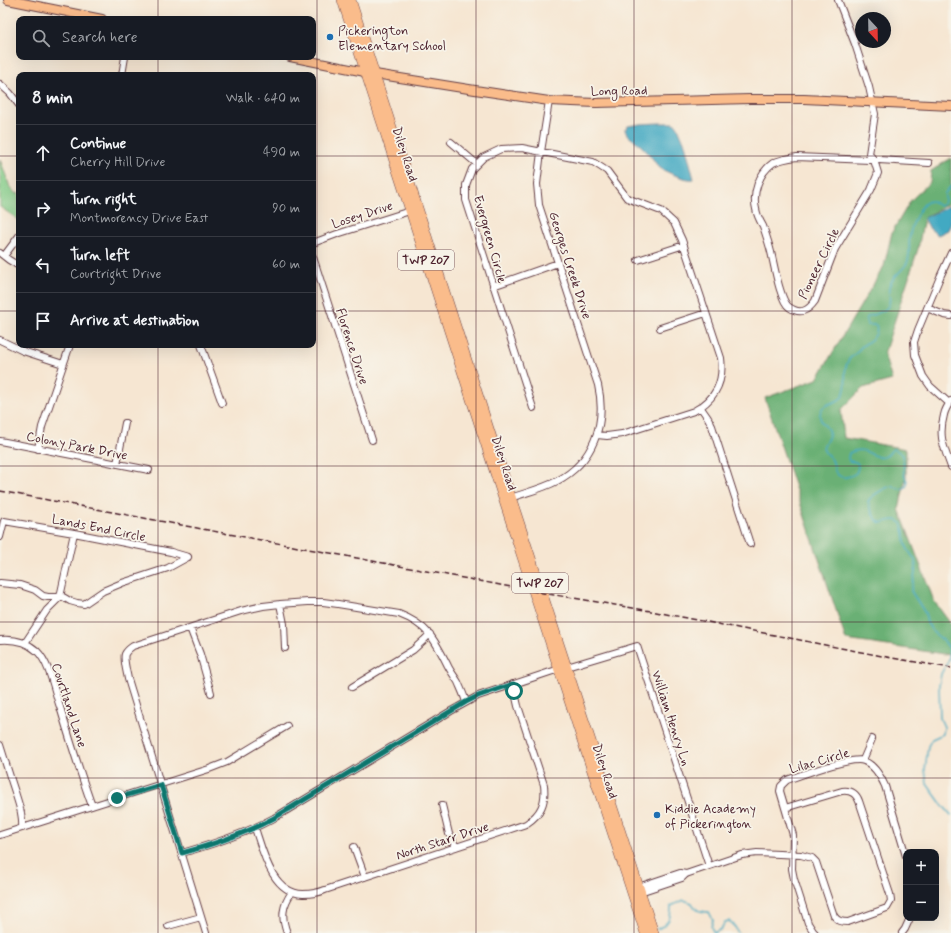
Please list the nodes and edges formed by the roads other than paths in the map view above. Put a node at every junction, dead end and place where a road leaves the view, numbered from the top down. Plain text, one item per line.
1 (8, 0) edge
2 (342, 0) edge
3 (351, 0) edge
4 (838, 0) edge
5 (87, 16) edge
6 (124, 60) edge
7 (305, 60) edge
8 (122, 72) edge
9 (370, 73) junction
10 (0, 84) edge
11 (16, 101) edge
12 (549, 101) junction
13 (873, 102) junction
14 (951, 106) edge
15 (451, 142) dead end
16 (541, 152) junction
17 (874, 160) junction
18 (929, 163) dead end
19 (477, 164) junction
20 (414, 210) junction
21 (16, 239) edge
22 (316, 242) edge
23 (684, 245) junction
24 (951, 254) edge
25 (2, 255) edge
26 (638, 260) dead end
27 (558, 263) junction
28 (16, 264) edge
29 (316, 267) edge
30 (493, 286) junction
31 (926, 308) junction
32 (706, 313) junction
33 (951, 316) edge
34 (660, 328) dead end
35 (0, 340) edge
36 (16, 348) edge
37 (17, 348) edge
38 (69, 348) edge
39 (202, 348) edge
40 (63, 364) junction
41 (950, 402) edge
42 (222, 403) dead end
43 (533, 408) dead end
44 (701, 408) junction
45 (125, 423) dead end
46 (597, 435) junction
47 (372, 440) dead end
48 (0, 441) edge
49 (38, 449) junction
50 (117, 464) junction
51 (951, 468) edge
52 (149, 470) dead end
53 (507, 499) junction
54 (74, 533) junction
55 (0, 536) edge
56 (750, 544) dead end
57 (0, 583) edge
58 (60, 597) junction
59 (280, 604) junction
60 (190, 628) junction
61 (430, 634) junction
62 (0, 640) edge
63 (25, 643) junction
64 (285, 648) dead end
65 (563, 668) junction
66 (513, 684) junction
67 (352, 686) dead end
68 (211, 693) dead end
69 (466, 702) junction
70 (287, 726) dead end
71 (872, 739) dead end
72 (0, 745) edge
73 (863, 760) junction
74 (161, 785) junction
75 (442, 805) dead end
76 (92, 806) junction
77 (785, 808) junction
78 (22, 828) junction
79 (255, 828) junction
80 (0, 835) edge
81 (354, 847) dead end
82 (456, 847) junction
83 (904, 849) edge
84 (182, 853) junction
85 (793, 855) junction
86 (709, 866) junction
87 (365, 877) junction
88 (638, 890) junction
89 (292, 892) junction
90 (201, 917) junction
91 (645, 919) junction
92 (909, 921) edge
93 (168, 926) dead end
94 (206, 933) edge
95 (287, 933) edge
96 (645, 933) edge
97 (654, 933) edge
98 (815, 933) edge
99 (902, 933) edge

1 - 5 main road
2 - 9 highway, Diley Road / TWP 207
3 - 9 highway, Diley Road / TWP 207
4 - 13 street, Pioneer Circle
6 - 8 street
7 - 9 main road, Long Road
9 - 12 main road, Long Road
9 - 20 highway, Diley Road / TWP 207
10 - 11 street
12 - 13 main road, Long Road
12 - 16 street, Georges Creek Drive
13 - 14 main road, Long Road
13 - 17 street, Pioneer Circle
15 - 19 street
16 - 19 street, Evergreen Circle
16 - 23 street, Evergreen Circle
16 - 27 street, Georges Creek Drive
17 - 17 street, Pioneer Circle
17 - 18 street
19 - 30 street, Evergreen Circle
20 - 22 street, Losey Drive
20 - 53 highway, Diley Road / TWP 207
21 - 25 street
23 - 26 street
23 - 32 street, Evergreen Circle
24 - 31 street
25 - 28 street
27 - 30 street
27 - 46 street, Georges Creek Drive
29 - 47 street, Florence Drive
30 - 43 street, Evergreen Circle
31 - 33 street
31 - 41 street
32 - 34 street
32 - 44 street, Evergreen Circle
35 - 36 street
37 - 40 street
38 - 40 street
39 - 42 street
40 - 49 street
41 - 51 street
44 - 46 street, Evergreen Circle
44 - 56 street
45 - 50 street
46 - 53 street
48 - 49 street, Colony Park Drive
49 - 50 street, Colony Park Drive
50 - 52 street, Colony Park Drive
53 - 65 highway, Diley Road / TWP 207
54 - 55 street, Lands End Circle
54 - 58 street
54 - 58 street, Lands End Circle
57 - 58 street
58 - 63 street
59 - 60 street
59 - 61 street
59 - 64 street
60 - 68 street
60 - 74 street
61 - 67 street
61 - 69 street
62 - 63 street
63 - 76 street, Courtland Lane
65 - 66 street
65 - 86 street, William Henry Ln
65 - 88 highway, Diley Road / TWP 207
66 - 69 street
66 - 82 street, North Starr Drive
69 - 79 street
70 - 74 street
71 - 73 street
72 - 78 street
73 - 77 street, Lilac Circle
73 - 83 street, Lilac Circle
74 - 76 street
74 - 84 street
75 - 82 street
76 - 78 street
77 - 85 street, Lilac Circle
77 - 85 street
78 - 80 street
79 - 84 street
79 - 89 street
81 - 87 street
82 - 87 street, North Starr Drive
84 - 90 street
85 - 86 street
85 - 98 street, Lilac Circle
86 - 88 street
87 - 89 street, North Starr Drive
88 - 91 highway, Diley Road / TWP 207
89 - 95 street
90 - 93 street
90 - 94 street
91 - 96 highway, Diley Road / TWP 207
91 - 97 highway, Diley Road / TWP 207
92 - 99 street

